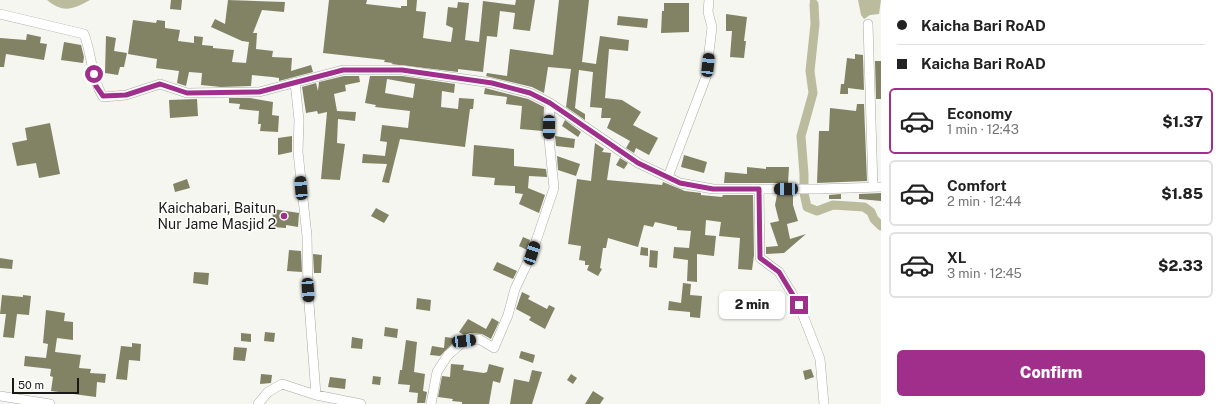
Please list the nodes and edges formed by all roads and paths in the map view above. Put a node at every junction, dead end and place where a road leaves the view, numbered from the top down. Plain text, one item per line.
1 (709, 0) edge
2 (0, 14) edge
3 (868, 24) dead end
4 (295, 82) junction
5 (550, 103) junction
6 (871, 124) junction
7 (881, 124) edge
8 (668, 178) junction
9 (877, 187) edge
10 (759, 189) junction
11 (316, 395) junction
12 (0, 396) edge
13 (50, 404) edge
14 (258, 404) edge
15 (361, 404) edge
16 (431, 404) edge
17 (824, 404) edge

1 - 8 street
2 - 4 street
3 - 6 street
4 - 5 street
4 - 11 street
5 - 8 street
5 - 16 street
6 - 7 street
6 - 9 street
8 - 10 street
9 - 10 street
10 - 17 street
11 - 14 street
11 - 15 street
12 - 13 street

